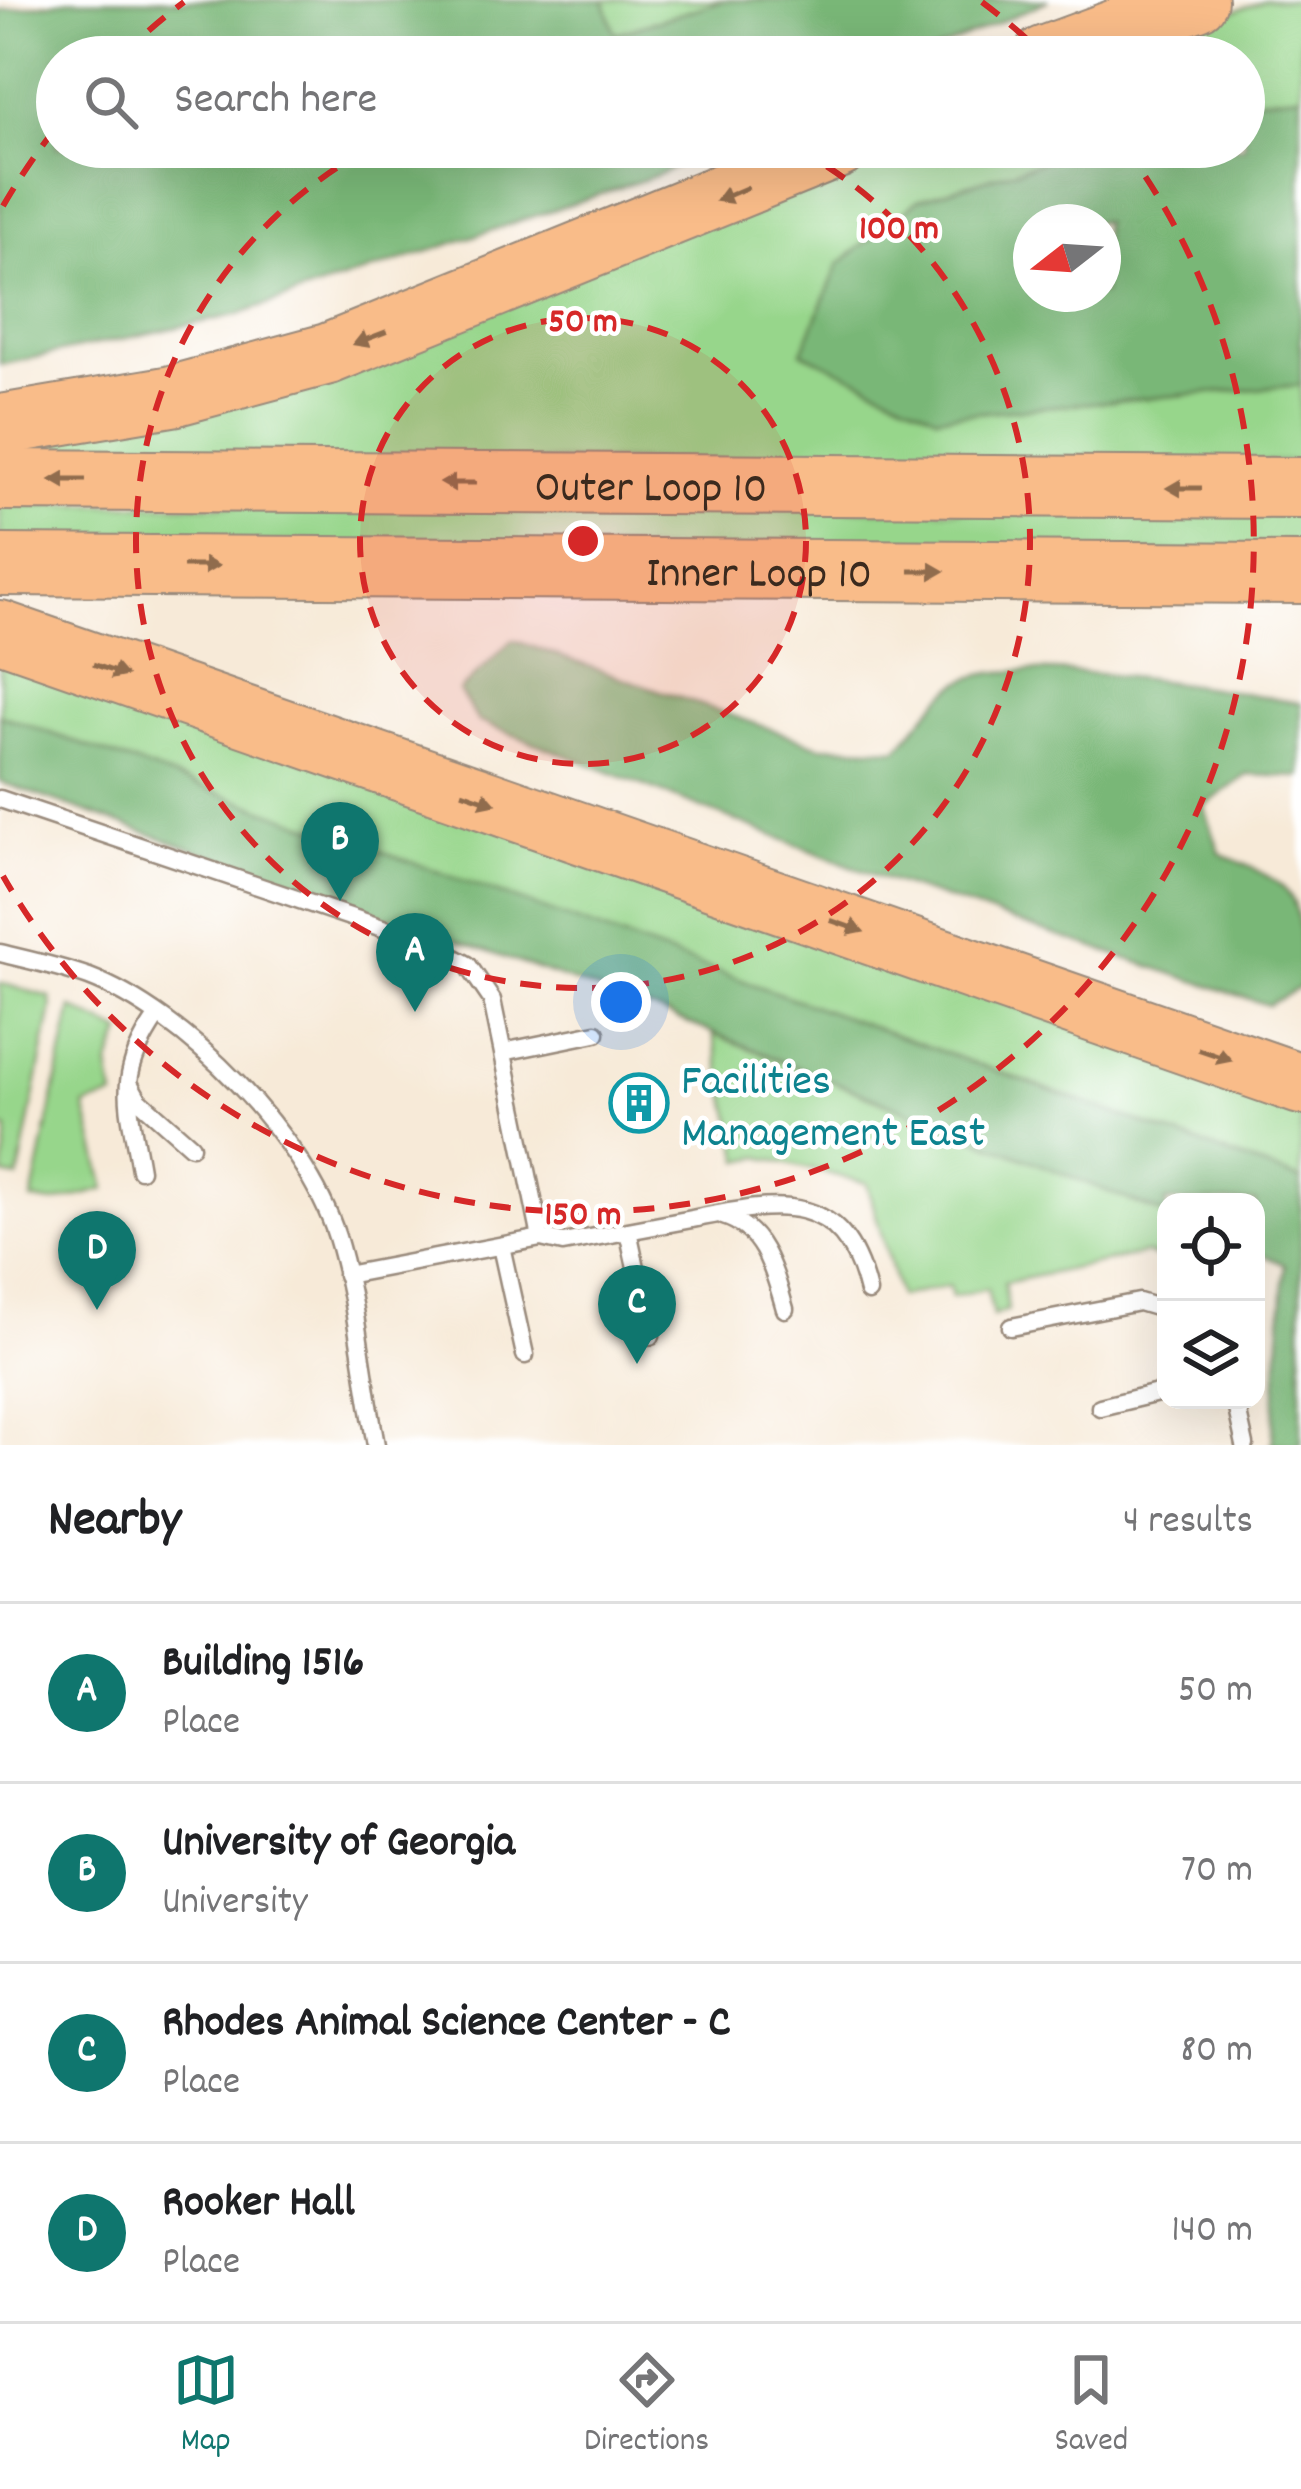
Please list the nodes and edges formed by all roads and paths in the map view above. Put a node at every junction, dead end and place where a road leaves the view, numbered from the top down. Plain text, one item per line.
1 (1198, 0) edge
2 (1100, 36) edge
3 (787, 168) edge
4 (0, 425) edge
5 (0, 480) edge
6 (1301, 488) edge
7 (0, 565) edge
8 (1301, 573) edge
9 (0, 632) edge
10 (0, 799) edge
11 (0, 953) edge
12 (156, 1018) junction
13 (596, 1033) dead end
14 (503, 1052) junction
15 (127, 1078) junction
16 (1301, 1084) edge
17 (191, 1146) dead end
18 (140, 1170) dead end
19 (716, 1214) junction
20 (628, 1231) junction
21 (541, 1238) junction
22 (501, 1246) junction
23 (346, 1275) junction
24 (868, 1292) dead end
25 (1157, 1307) edge
26 (785, 1309) dead end
27 (1011, 1327) dead end
28 (651, 1336) dead end
29 (525, 1355) dead end
30 (1157, 1393) edge
31 (1100, 1407) dead end
32 (1237, 1409) edge
33 (376, 1445) edge
34 (1245, 1445) edge

1 - 2 highway
3 -> 4 highway
6 -> 5 highway, Outer Loop 10
7 -> 8 highway, Inner Loop 10
9 -> 16 highway
10 - 14 lane
11 - 12 lane
12 - 15 lane
12 - 23 lane
13 - 14 lane
14 - 21 lane
15 - 17 lane
15 - 18 lane
19 - 20 lane
19 - 24 lane
19 - 26 lane
20 - 21 lane
20 - 28 lane
21 - 22 lane
22 - 23 lane
22 - 29 lane
23 - 33 lane
25 - 27 lane
30 - 31 lane
32 - 34 lane

